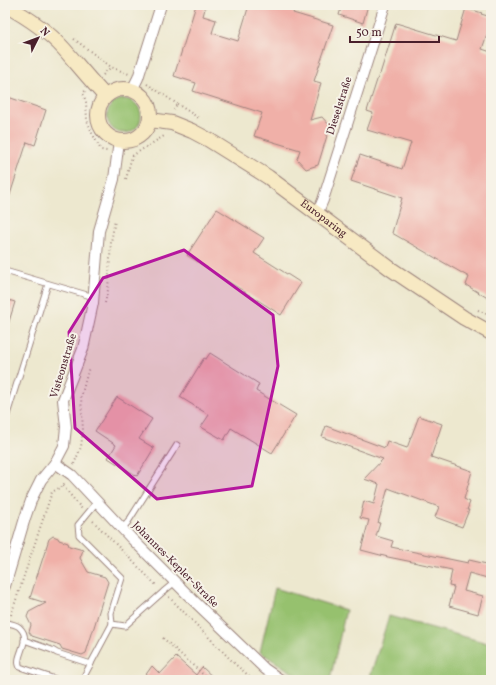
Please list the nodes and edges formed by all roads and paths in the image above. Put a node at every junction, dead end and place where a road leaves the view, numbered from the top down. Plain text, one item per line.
1 (5, 5) edge
2 (161, 5) edge
3 (385, 5) edge
4 (488, 5) edge
5 (491, 6) edge
6 (111, 67) dead end
7 (93, 83) junction
8 (132, 90) junction
9 (105, 96) junction
10 (177, 104) dead end
11 (150, 120) junction
12 (172, 123) junction
13 (118, 148) junction
14 (125, 181) dead end
15 (318, 214) junction
16 (115, 216) dead end
17 (5, 271) edge
18 (48, 284) junction
19 (94, 297) junction
20 (104, 305) dead end
21 (491, 333) edge
22 (90, 362) dead end
23 (5, 421) edge
24 (177, 445) dead end
25 (55, 463) junction
26 (68, 472) junction
27 (97, 502) junction
28 (122, 529) junction
29 (175, 582) junction
30 (5, 586) edge
31 (7, 623) edge
32 (112, 624) junction
33 (163, 638) dead end
34 (24, 640) junction
35 (91, 664) junction
36 (58, 680) edge
37 (82, 680) edge
38 (209, 680) edge
39 (281, 680) edge

1 - 7 street
2 - 8 street
3 - 15 street, Dieselstraße
4 - 5 lane
6 - 7 path
7 - 9 street
7 - 13 path
8 - 9 street
8 - 11 street
9 - 13 street
10 - 12 path
11 - 12 street, Europaring
11 - 13 street
12 - 14 path
12 - 15 street, Europaring
13 - 19 street, Visteonstraße
15 - 21 street, Europaring
16 - 20 path
17 - 18 lane
18 - 19 lane
18 - 23 lane
19 - 25 street, Visteonstraße
22 - 26 path
24 - 28 lane
25 - 26 street, Johannes-Kepler-Straße
25 - 30 street, Visteonstraße
26 - 27 street, Johannes-Kepler-Straße
26 - 31 path
27 - 28 street, Johannes-Kepler-Straße
27 - 32 lane
28 - 29 street, Johannes-Kepler-Straße
29 - 32 lane
29 - 39 street, Johannes-Kepler-Straße
31 - 34 lane
32 - 35 lane
33 - 38 path
34 - 35 lane
34 - 36 lane
35 - 37 lane

